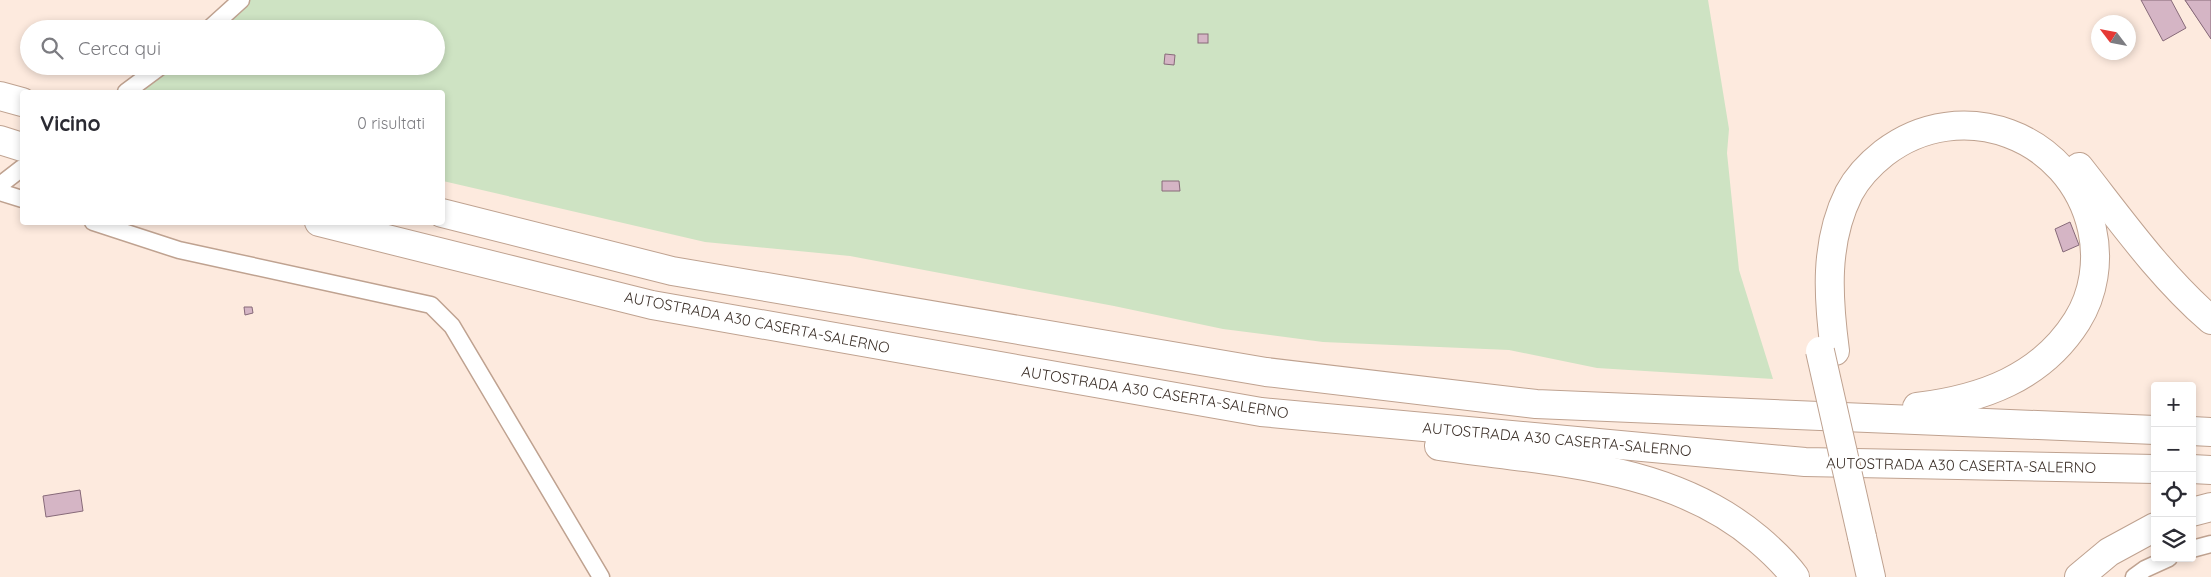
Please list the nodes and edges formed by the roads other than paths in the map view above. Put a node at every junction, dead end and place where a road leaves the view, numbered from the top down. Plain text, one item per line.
1 (241, 0) edge
2 (219, 20) edge
3 (149, 75) edge
4 (129, 90) edge
5 (0, 96) edge
6 (20, 101) edge
7 (20, 170) edge
8 (0, 185) edge
9 (0, 192) edge
10 (20, 198) edge
11 (445, 214) edge
12 (102, 225) edge
13 (331, 225) edge
14 (2211, 320) edge
15 (1828, 351) junction
16 (1536, 404) junction
17 (1340, 420) junction
18 (2151, 430) edge
19 (2196, 431) edge
20 (2211, 432) edge
21 (2151, 469) edge
22 (2196, 469) edge
23 (2211, 470) edge
24 (2211, 506) edge
25 (2196, 511) edge
26 (2151, 529) edge
27 (1870, 537) junction
28 (2211, 544) edge
29 (2196, 548) edge
30 (2162, 562) edge
31 (601, 577) edge
32 (1795, 577) edge
33 (1871, 577) edge
34 (1886, 577) edge
35 (2079, 577) edge
36 (2134, 577) edge

1 - 2 street
3 - 4 street
5 - 6 highway
7 - 8 street
9 - 10 street
11 - 16 highway
12 - 31 street
13 - 17 highway, AUTOSTRADA A30 CASERTA-SALERNO
14 - 15 highway
15 - 16 highway
15 - 27 highway
16 - 18 highway
17 - 21 highway, AUTOSTRADA A30 CASERTA-SALERNO
17 - 32 highway
19 - 20 highway
22 - 23 highway
24 - 25 highway
26 - 35 highway
27 - 33 highway
27 - 34 highway
28 - 29 street
30 - 36 street

